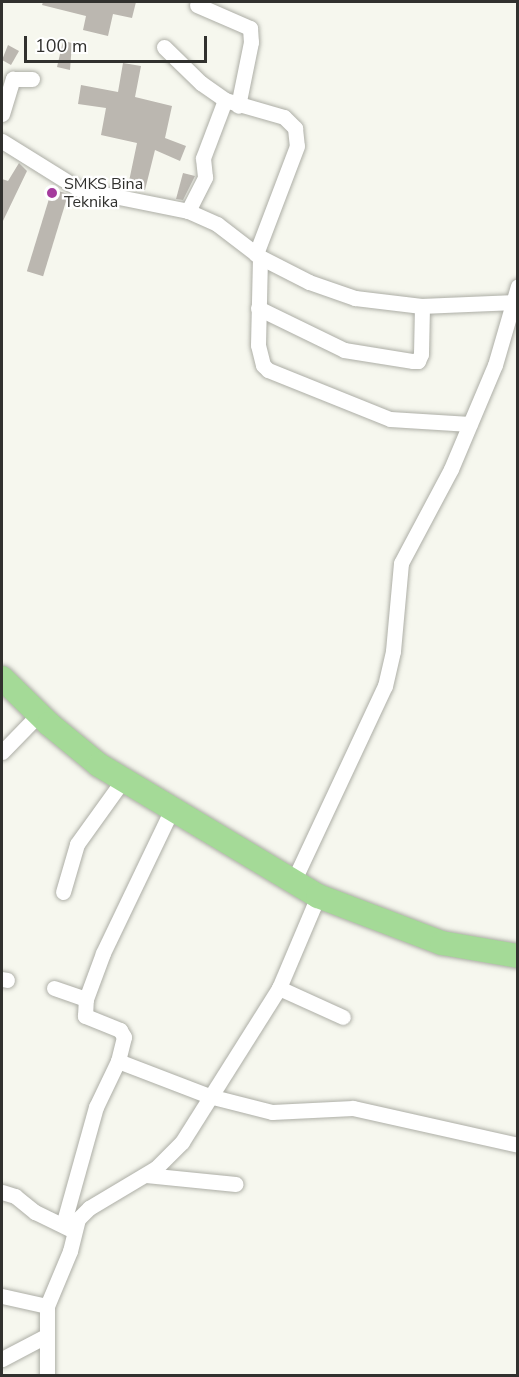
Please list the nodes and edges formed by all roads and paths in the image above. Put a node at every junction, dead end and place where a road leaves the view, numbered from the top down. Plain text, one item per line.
1 (197, 5) dead end
2 (164, 47) dead end
3 (32, 79) dead end
4 (231, 103) junction
5 (2, 114) edge
6 (2, 141) edge
7 (188, 211) junction
8 (258, 256) junction
9 (518, 286) edge
10 (514, 302) junction
11 (422, 306) junction
12 (258, 308) junction
13 (470, 424) junction
14 (2, 678) edge
15 (38, 715) junction
16 (2, 752) edge
17 (123, 780) junction
18 (171, 811) junction
19 (293, 882) junction
20 (63, 892) dead end
21 (318, 896) junction
22 (518, 956) edge
23 (54, 988) dead end
24 (279, 988) junction
25 (86, 999) junction
26 (343, 1017) dead end
27 (118, 1061) junction
28 (209, 1096) junction
29 (518, 1145) edge
30 (146, 1175) junction
31 (236, 1184) dead end
32 (2, 1192) edge
33 (68, 1228) junction
34 (2, 1296) edge
35 (47, 1306) junction
36 (45, 1337) junction
37 (2, 1359) edge
38 (47, 1376) edge

1 - 4 street
2 - 4 street
3 - 5 street
4 - 7 street
4 - 8 street
6 - 7 street
7 - 8 street
8 - 11 street
8 - 12 street
9 - 10 street
10 - 11 street
10 - 13 street
11 - 12 street
12 - 13 street
13 - 19 street
14 - 15 main road
15 - 16 street
15 - 17 main road
17 - 18 main road
17 - 20 street
18 - 19 main road
18 - 25 street
19 - 21 main road
21 - 22 main road
21 - 24 street
23 - 25 street
24 - 26 street
24 - 28 street
25 - 27 street
27 - 28 street
27 - 33 street
28 - 29 street
28 - 30 street
30 - 31 street
30 - 33 street
32 - 33 street
33 - 35 street
34 - 35 street
35 - 36 street
36 - 37 street
36 - 38 street

